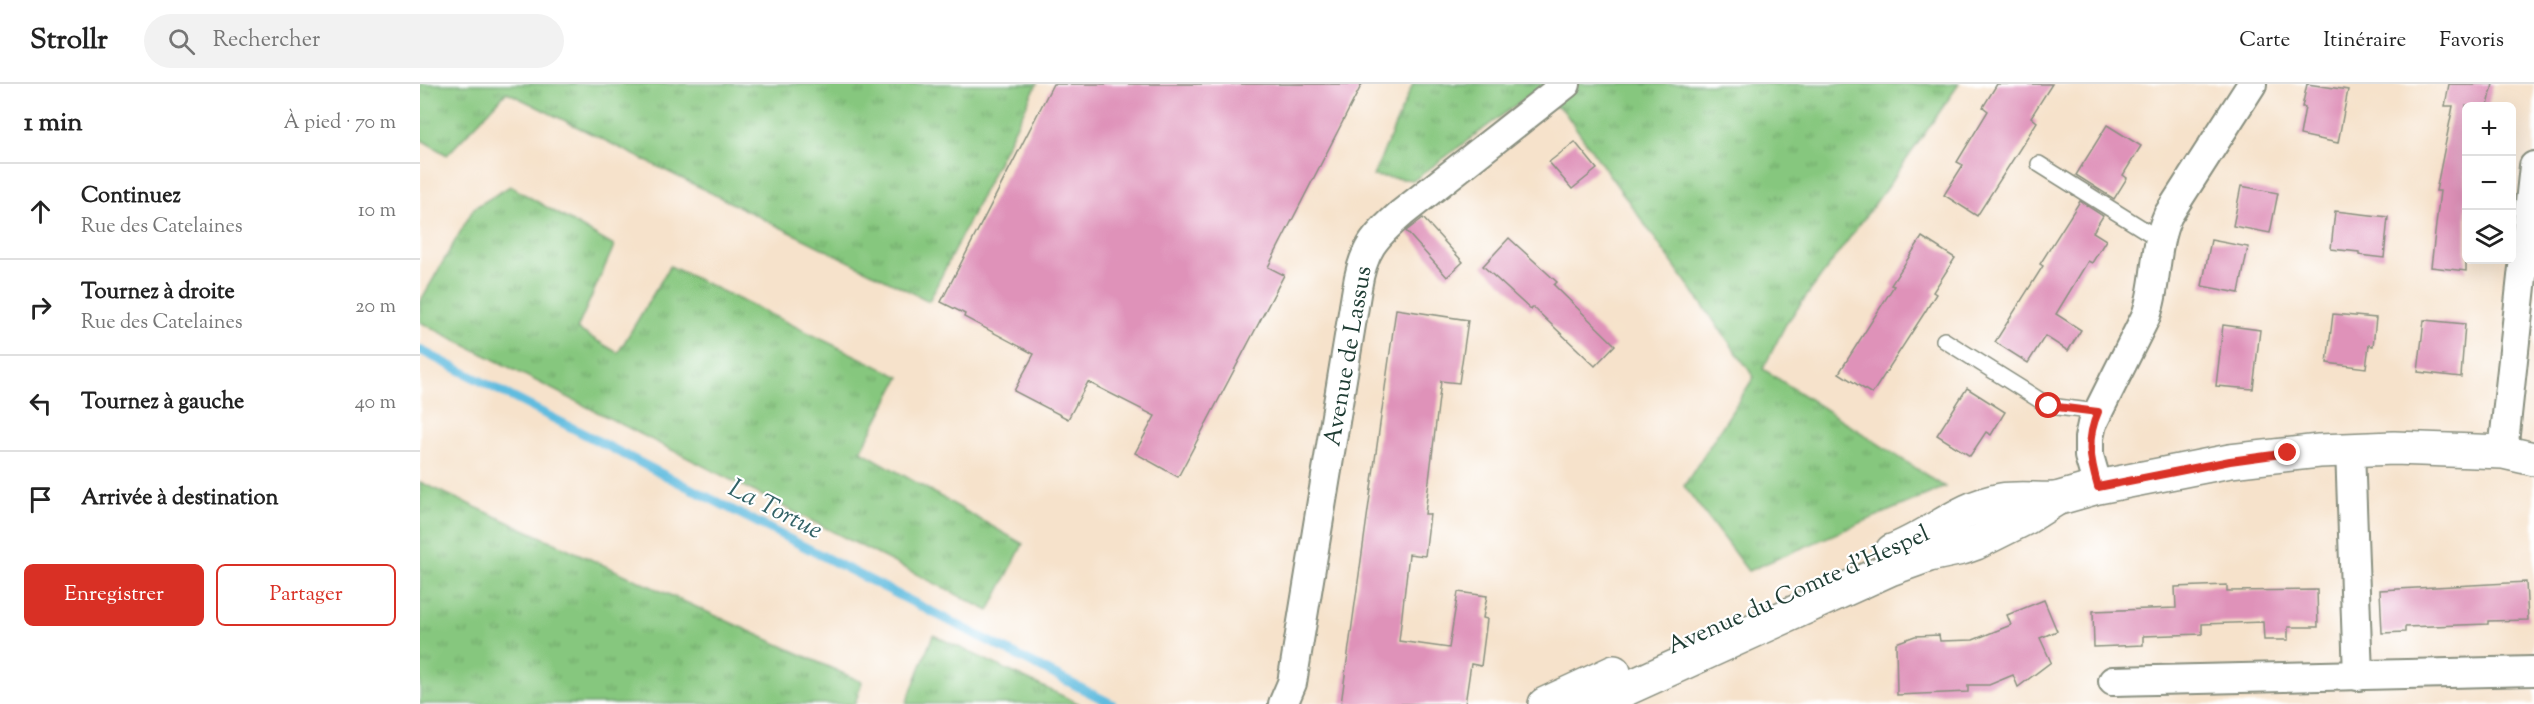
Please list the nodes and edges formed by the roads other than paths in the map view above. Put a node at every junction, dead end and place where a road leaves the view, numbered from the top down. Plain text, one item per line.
1 (1566, 84) edge
2 (2252, 84) edge
3 (2039, 164) dead end
4 (2534, 166) edge
5 (2159, 239) junction
6 (1944, 340) dead end
7 (2098, 412) junction
8 (2350, 449) junction
9 (2524, 453) edge
10 (2098, 487) junction
11 (2056, 500) junction
12 (2534, 671) edge
13 (2358, 676) junction
14 (2113, 681) dead end
15 (1290, 697) edge
16 (1545, 704) edge
17 (1593, 704) edge

1 - 15 street, Avenue de Lassus
2 - 5 street
3 - 5 lane
4 - 9 street
5 - 7 street
6 - 7 lane
7 - 10 street
8 - 9 street, Avenue du Comte d'Hespel
8 - 10 street, Avenue du Comte d'Hespel
8 - 13 street
10 - 11 street, Avenue du Comte d'Hespel
11 - 16 street, Avenue du Comte d'Hespel
11 - 17 street, Avenue du Comte d'Hespel
12 - 13 street
13 - 14 street

